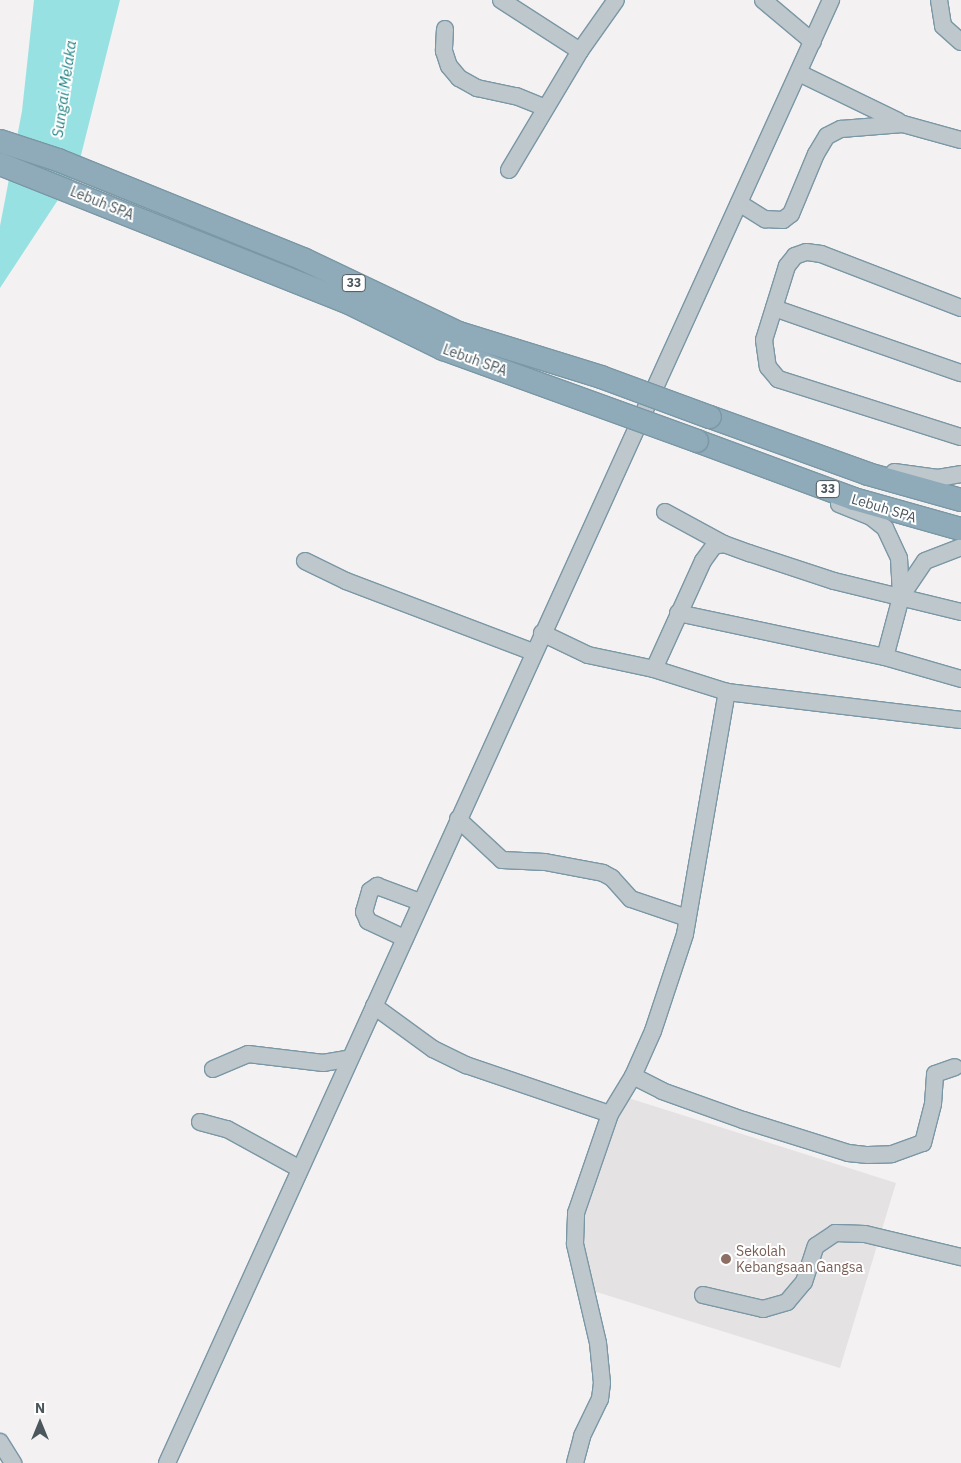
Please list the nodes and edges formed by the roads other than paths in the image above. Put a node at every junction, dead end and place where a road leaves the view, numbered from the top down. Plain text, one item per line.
1 (501, 0) edge
2 (762, 0) edge
3 (831, 0) edge
4 (939, 0) edge
5 (614, 1) edge
6 (445, 29) dead end
7 (813, 42) junction
8 (961, 42) edge
9 (580, 51) junction
10 (799, 73) junction
11 (545, 108) junction
12 (903, 124) junction
13 (961, 140) edge
14 (0, 141) edge
15 (0, 164) edge
16 (509, 170) dead end
17 (739, 203) junction
18 (774, 308) junction
19 (961, 308) edge
20 (961, 373) edge
21 (961, 437) edge
22 (828, 459) junction
23 (762, 465) junction
24 (961, 474) edge
25 (961, 500) edge
26 (665, 512) dead end
27 (961, 529) edge
28 (724, 544) junction
29 (961, 548) edge
30 (306, 561) dead end
31 (901, 597) junction
32 (961, 612) edge
33 (678, 613) junction
34 (542, 633) junction
35 (533, 652) junction
36 (885, 657) junction
37 (654, 669) junction
38 (961, 679) edge
39 (727, 692) junction
40 (961, 720) edge
41 (458, 819) junction
42 (420, 902) junction
43 (687, 918) junction
44 (404, 938) junction
45 (374, 1006) junction
46 (350, 1058) junction
47 (955, 1067) dead end
48 (213, 1069) dead end
49 (633, 1076) junction
50 (610, 1114) junction
51 (200, 1122) dead end
52 (300, 1169) junction
53 (961, 1257) edge
54 (703, 1294) dead end
55 (0, 1442) edge
56 (13, 1463) edge
57 (167, 1463) edge
58 (576, 1463) edge

1 - 9 street
2 - 7 street
3 - 7 street
4 - 8 street
5 - 9 street
6 - 11 street
7 - 10 street
9 - 11 street
10 - 12 street
10 - 17 street
11 - 16 street
12 - 13 street
12 - 17 street
14 - 22 highway, Lebuh SPA / 33, bridge
15 - 23 highway, Lebuh SPA / 33, bridge
17 - 34 street
18 - 19 street
18 - 20 street
18 - 21 street
22 - 24 street
22 - 25 highway, Lebuh SPA / 33
23 - 27 highway, Lebuh SPA / 33
23 - 31 street
26 - 28 street
28 - 31 street
28 - 33 street
29 - 31 street
30 - 35 street
31 - 32 street
31 - 36 street
33 - 36 street
33 - 37 street
34 - 35 street
34 - 37 street
35 - 41 street
36 - 38 street
37 - 39 street
39 - 40 street
39 - 43 street
41 - 42 street
41 - 43 street
42 - 44 street
42 - 44 street
43 - 49 street
44 - 45 street
45 - 46 street
45 - 50 street
46 - 48 street
46 - 52 street
47 - 49 street
49 - 50 street
50 - 58 street
51 - 52 street
52 - 57 street
53 - 54 street
55 - 56 street

